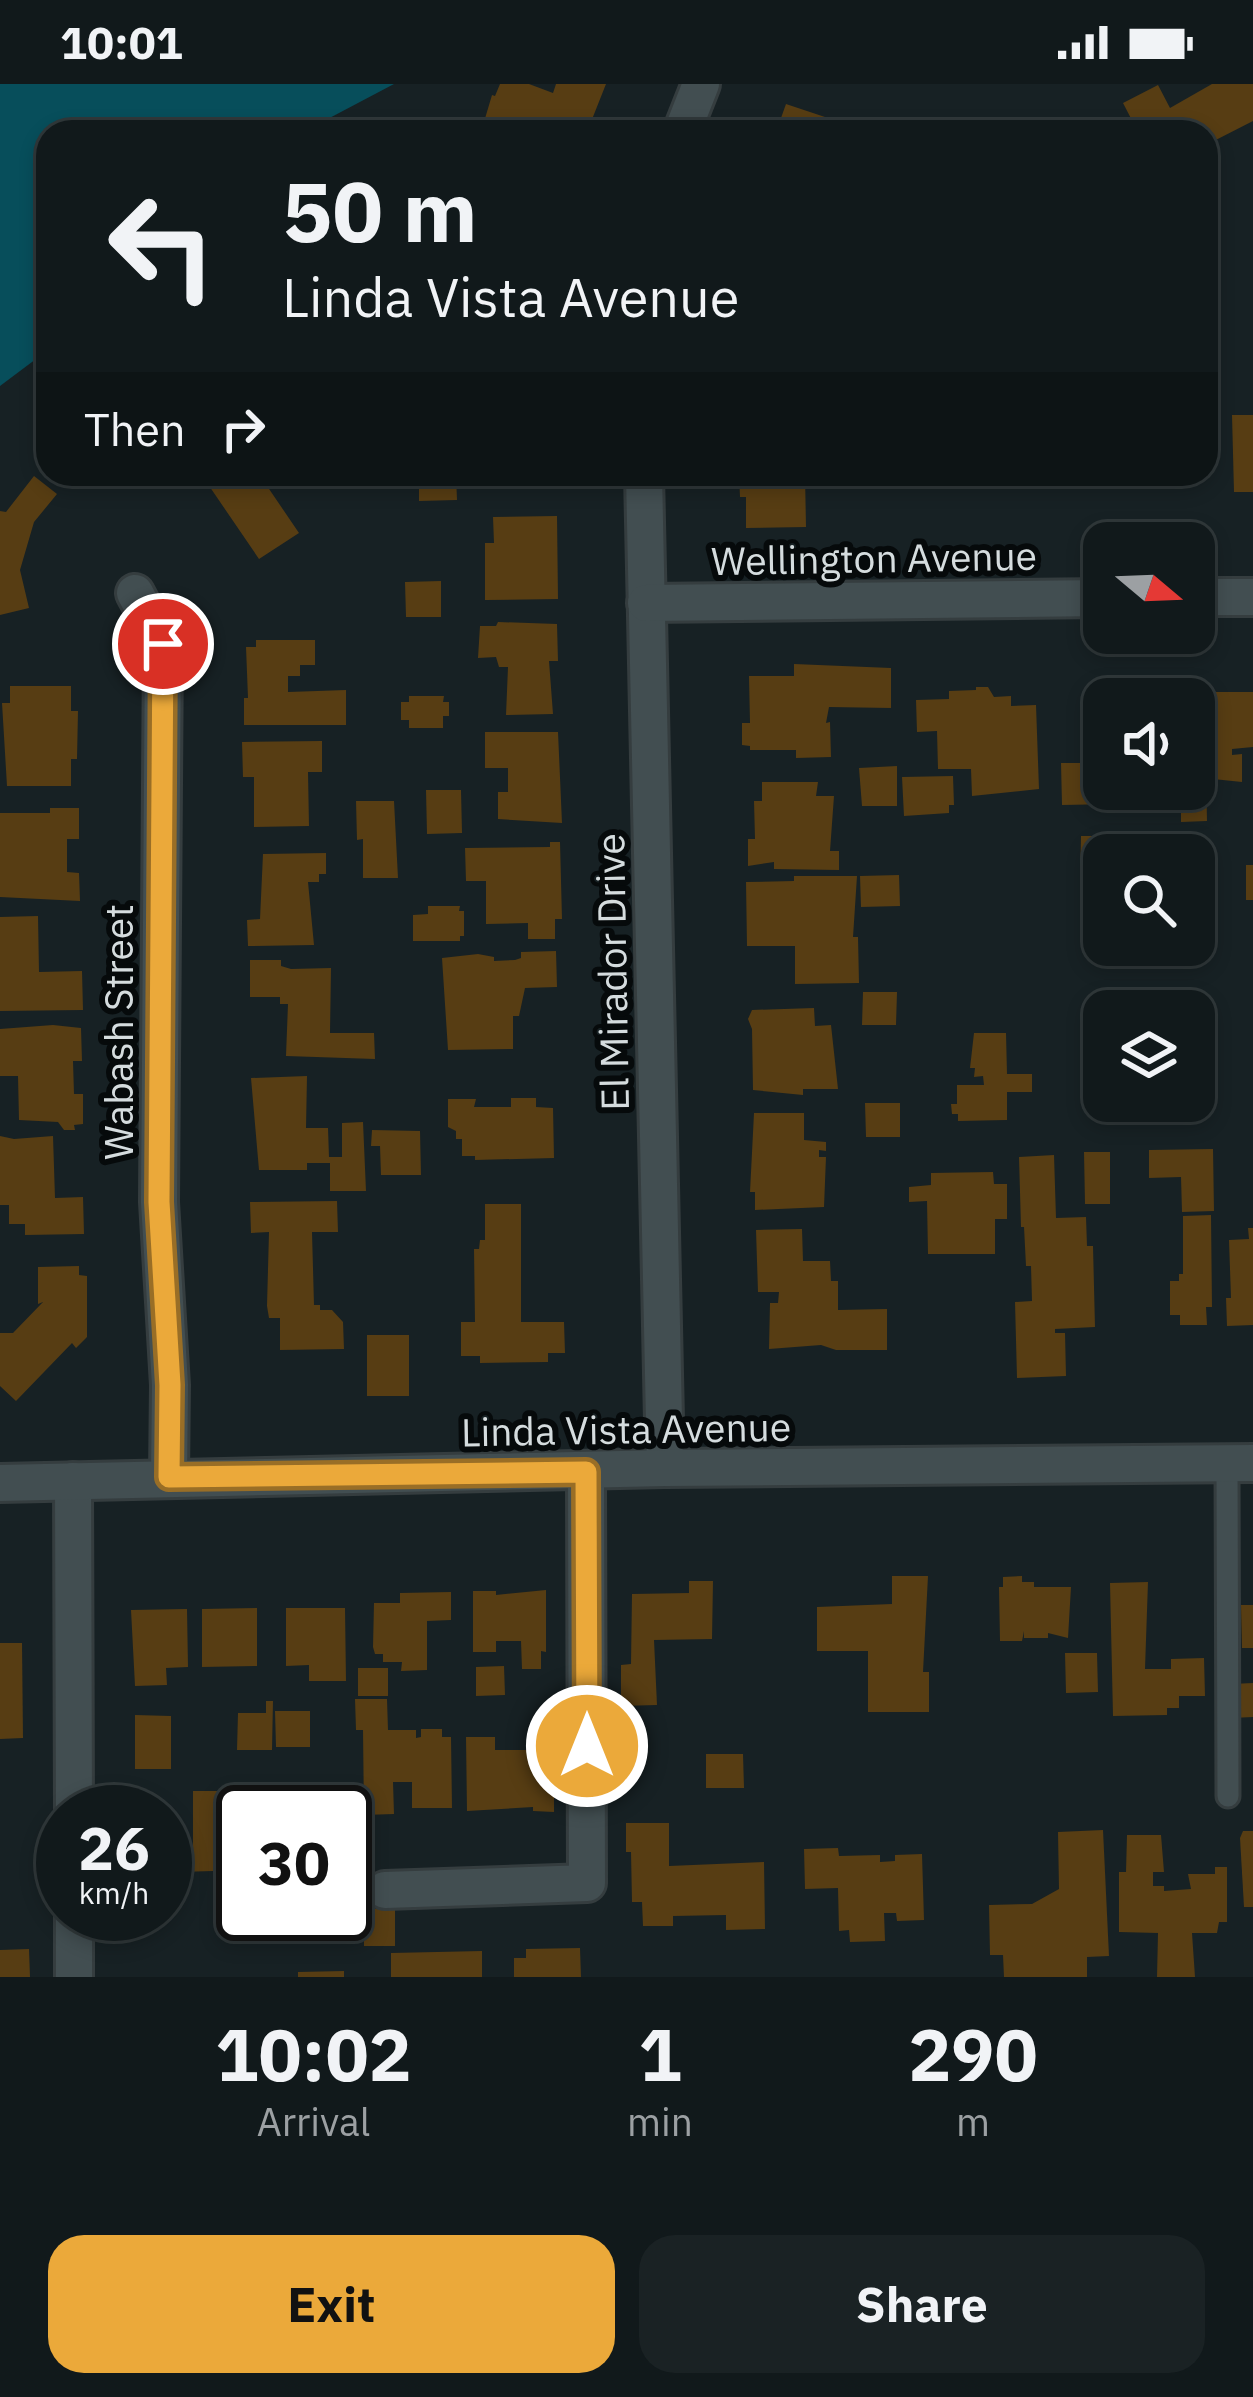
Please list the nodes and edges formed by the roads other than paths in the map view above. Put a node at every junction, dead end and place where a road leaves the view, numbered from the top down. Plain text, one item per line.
1 (701, 84) edge
2 (687, 120) edge
3 (644, 486) edge
4 (135, 593) dead end
5 (1215, 597) edge
6 (1253, 597) edge
7 (1083, 598) edge
8 (646, 603) junction
9 (1240, 1463) edge
10 (665, 1468) junction
11 (586, 1472) junction
12 (169, 1477) junction
13 (74, 1481) junction
14 (0, 1483) edge
15 (74, 1785) edge
16 (1228, 1796) dead end
17 (385, 1890) dead end
18 (74, 1941) edge
19 (74, 1977) edge

1 - 2 street
3 - 8 street, El Mirador Drive
4 - 12 street, Wabash Street
5 - 6 street
7 - 8 street, Wellington Avenue
8 - 10 street, El Mirador Drive
9 - 10 street, Linda Vista Avenue
9 - 16 lane
10 - 11 street, Linda Vista Avenue
11 - 12 street, Linda Vista Avenue
11 - 17 street
12 - 13 street, Linda Vista Avenue
13 - 14 street, Linda Vista Avenue
13 - 15 street
18 - 19 street

